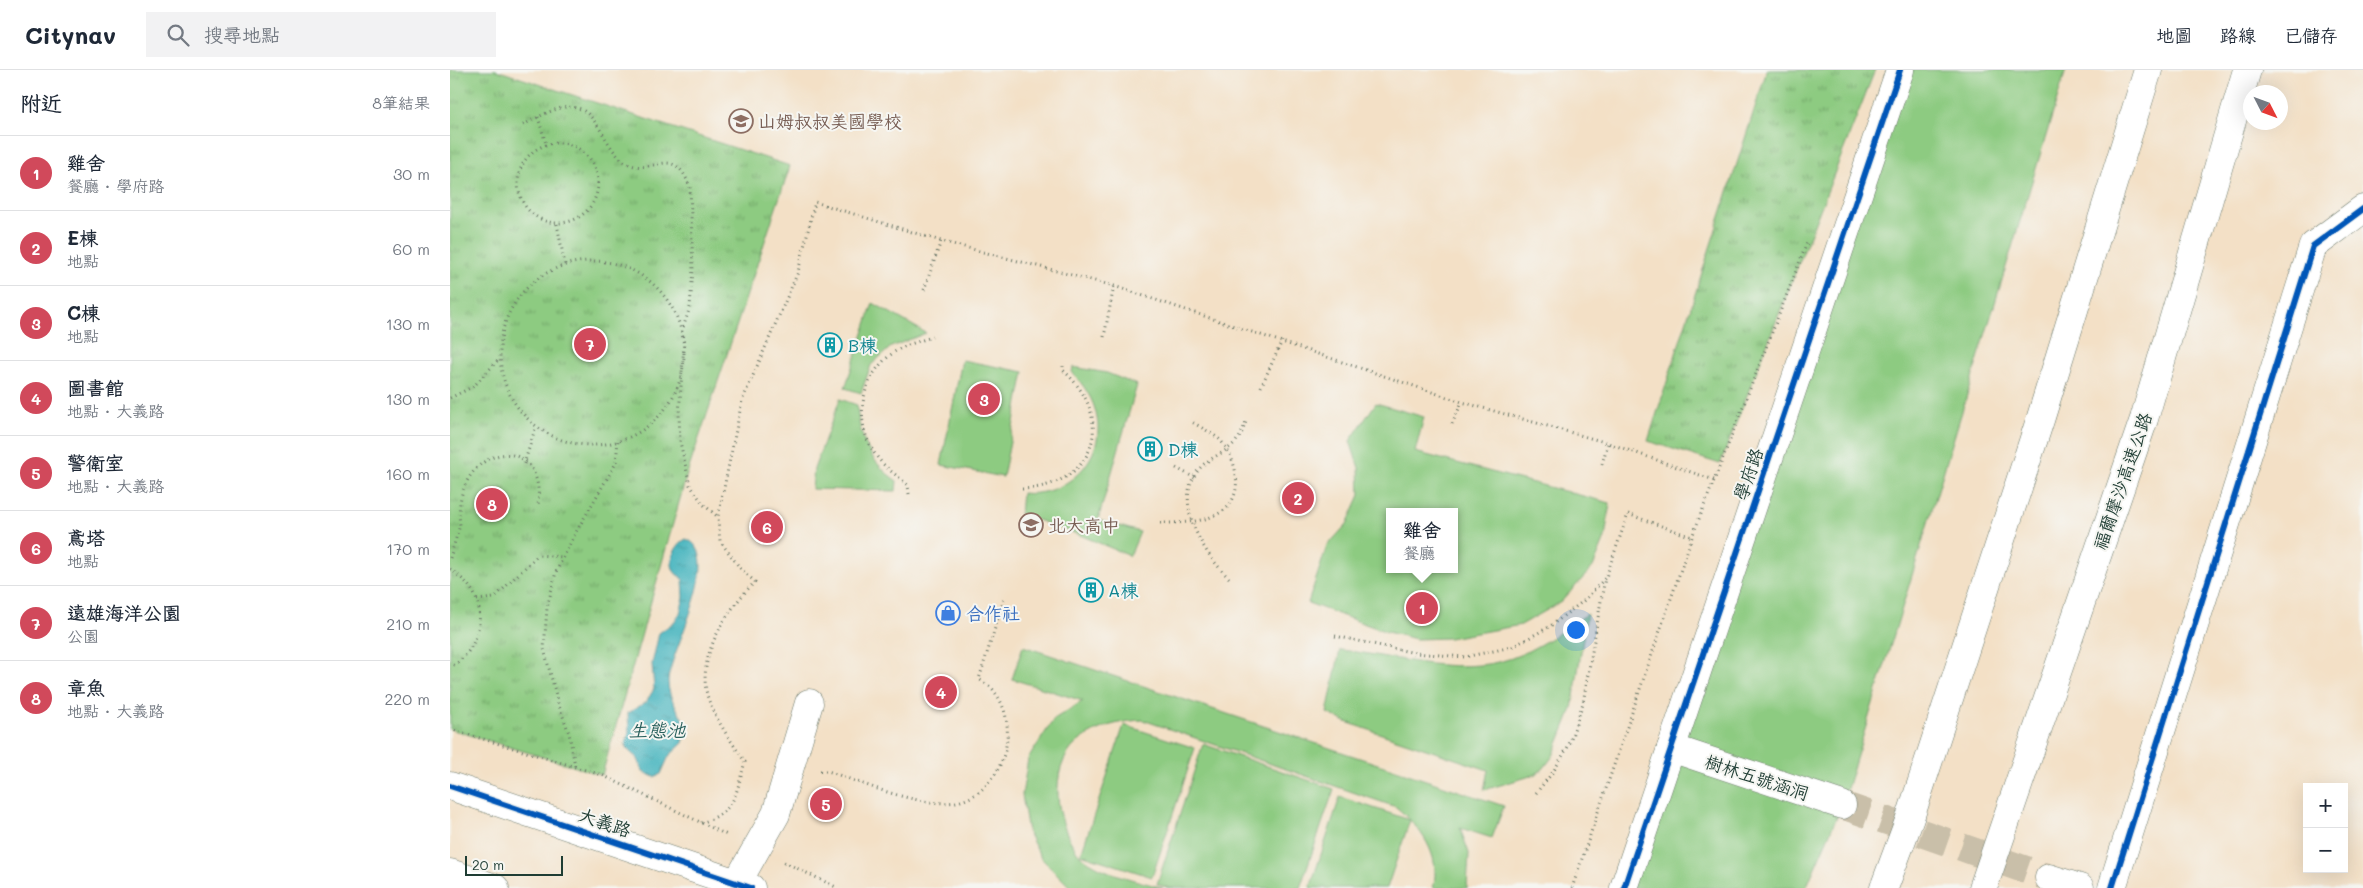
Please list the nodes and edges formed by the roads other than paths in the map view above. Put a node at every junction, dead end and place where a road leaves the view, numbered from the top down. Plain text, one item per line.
1 (1900, 70) edge
2 (2148, 70) edge
3 (2247, 70) edge
4 (2363, 209) edge
5 (809, 703) dead end
6 (1671, 748) junction
7 (450, 786) edge
8 (1842, 805) tunnel mouth
9 (450, 873) edge
10 (2049, 878) tunnel mouth
11 (744, 885) edge
12 (495, 888) edge
13 (1624, 888) edge
14 (1884, 888) edge
15 (1983, 888) edge
16 (2080, 888) edge
17 (2112, 888) edge

1 - 6 main road, 學府路
2 - 14 main road
3 - 15 main road, 福爾摩沙高速公路
4 - 17 main road
5 - 11 main road
6 - 8 main road, 樹林五號涵洞
6 - 13 main road, 學府路
7 - 11 main road, 大義路
9 - 12 main road
10 - 16 main road

